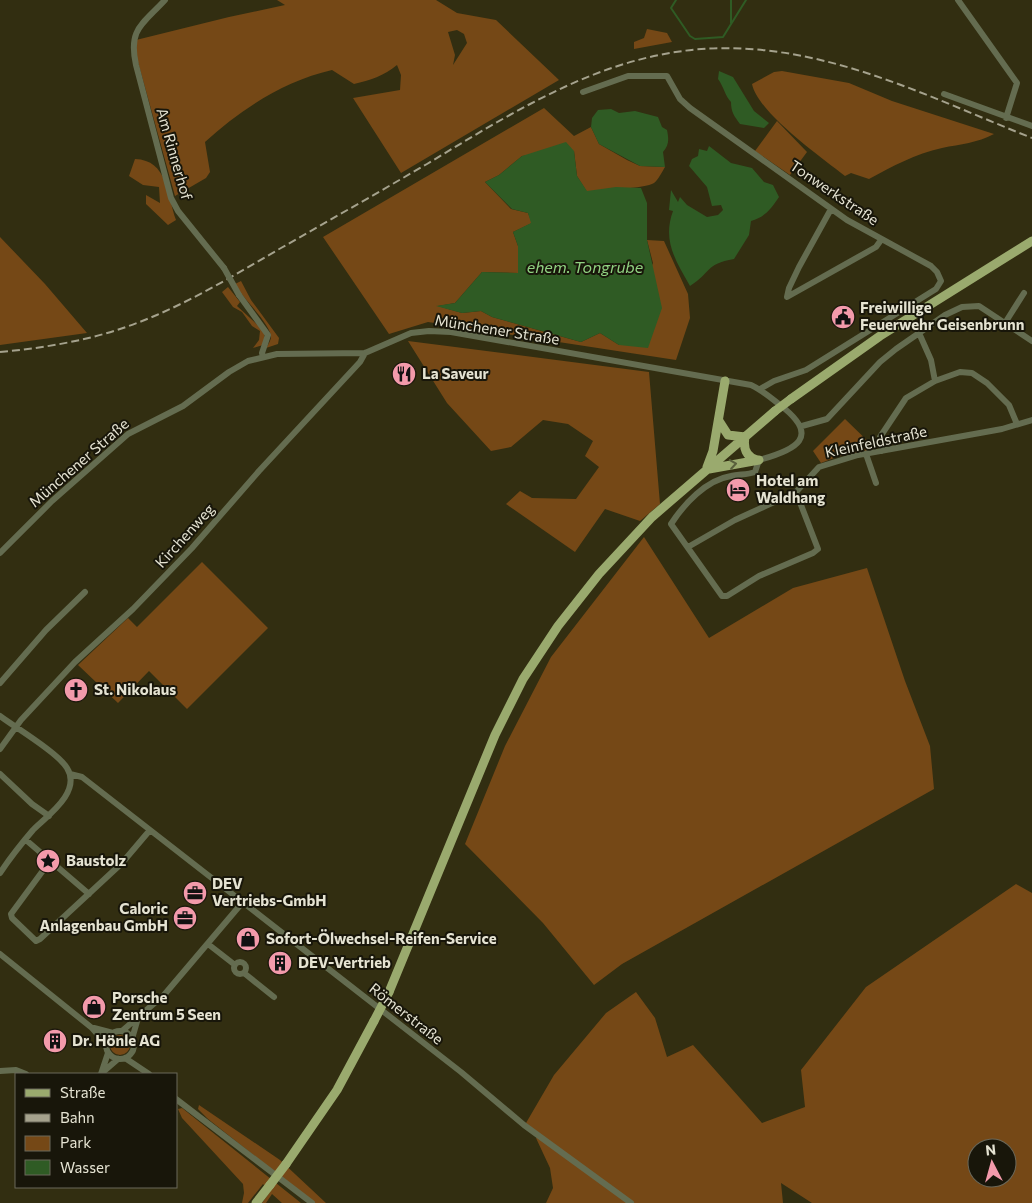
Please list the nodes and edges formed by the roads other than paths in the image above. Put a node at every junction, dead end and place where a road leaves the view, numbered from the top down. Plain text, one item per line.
1 (165, 0) edge
2 (958, 0) edge
3 (584, 92) dead end
4 (944, 94) dead end
5 (1006, 118) junction
6 (1032, 126) edge
7 (831, 209) junction
8 (882, 240) junction
9 (1032, 241) edge
10 (1024, 293) dead end
11 (1005, 323) junction
12 (919, 333) junction
13 (1032, 341) edge
14 (365, 353) junction
15 (263, 356) junction
16 (725, 381) junction
17 (935, 381) junction
18 (760, 389) junction
19 (1032, 420) edge
20 (719, 421) junction
21 (1017, 424) junction
22 (802, 426) junction
23 (745, 437) junction
24 (882, 451) junction
25 (866, 454) junction
26 (759, 460) junction
27 (706, 470) junction
28 (876, 483) dead end
29 (796, 492) junction
30 (688, 547) junction
31 (0, 553) edge
32 (85, 592) dead end
33 (0, 683) edge
34 (0, 716) edge
35 (14, 727) junction
36 (0, 749) edge
37 (0, 774) edge
38 (70, 774) junction
39 (49, 816) junction
40 (150, 830) junction
41 (26, 840) junction
42 (50, 861) junction
43 (0, 862) edge
44 (8, 862) junction
45 (0, 873) edge
46 (90, 894) junction
47 (242, 902) junction
48 (208, 944) junction
49 (0, 954) edge
50 (274, 997) dead end
51 (138, 1017) junction
52 (92, 1028) junction
53 (122, 1032) junction
54 (113, 1033) junction
55 (132, 1039) junction
56 (106, 1044) junction
57 (133, 1050) junction
58 (108, 1053) junction
59 (121, 1059) junction
60 (142, 1068) junction
61 (0, 1072) edge
62 (24, 1073) edge
63 (102, 1073) edge
64 (148, 1073) edge
65 (178, 1101) edge
66 (256, 1203) edge
67 (312, 1203) edge
68 (631, 1203) edge

1 - 15 street, Am Rinnerhof, bridge
2 - 5 street
3 - 7 street, Tonwerkstraße
4 - 5 street
5 - 6 street
7 - 8 street, Tonwerkstraße
7 - 8 street
8 - 18 street, Tonwerkstraße
9 - 23 main road, bridge
10 - 11 street
11 - 12 street
11 - 13 street
12 - 17 street
12 - 22 street
14 - 15 street, Münchener Straße
14 - 16 street, Münchener Straße
14 - 35 street, Kirchenweg
15 - 31 street, Münchener Straße
16 - 18 street, Münchener Straße
16 - 20 main road
17 - 21 street
17 - 24 street
18 - 22 street
19 - 21 street, Kleinfeldstraße
20 - 23 main road
20 - 27 main road
21 - 24 street, Kleinfeldstraße
22 - 26 street
23 - 26 main road
23 - 27 main road
24 - 25 street, Kleinfeldstraße
25 - 28 street
25 - 29 street, Kleinfeldstraße
27 -> 26 main road
26 - 30 street
27 - 66 main road, bridge
29 - 30 street, Kleinfeldstraße
29 - 30 street
32 - 33 street
34 - 35 street
35 - 36 street, Kirchenweg
35 - 38 street
37 - 39 street
38 - 39 street
38 - 40 street, Römerstraße
39 - 41 street
40 - 46 street
40 - 47 street, Römerstraße
41 - 42 street
41 - 44 street
42 - 46 street
42 - 46 street
43 - 44 street
44 - 45 street
47 - 48 street
47 - 68 street, Römerstraße
48 - 50 street
48 - 51 street
49 - 52 street
51 - 53 street
51 - 55 street
52 - 54 street
52 - 56 street
53 - 54 street
53 - 55 street
54 - 56 street
55 - 57 street
56 - 58 street
57 - 59 street
57 - 60 street
58 - 59 street
58 - 63 street
59 - 60 street
59 - 63 street
60 - 64 street
61 - 62 street
65 - 67 street

